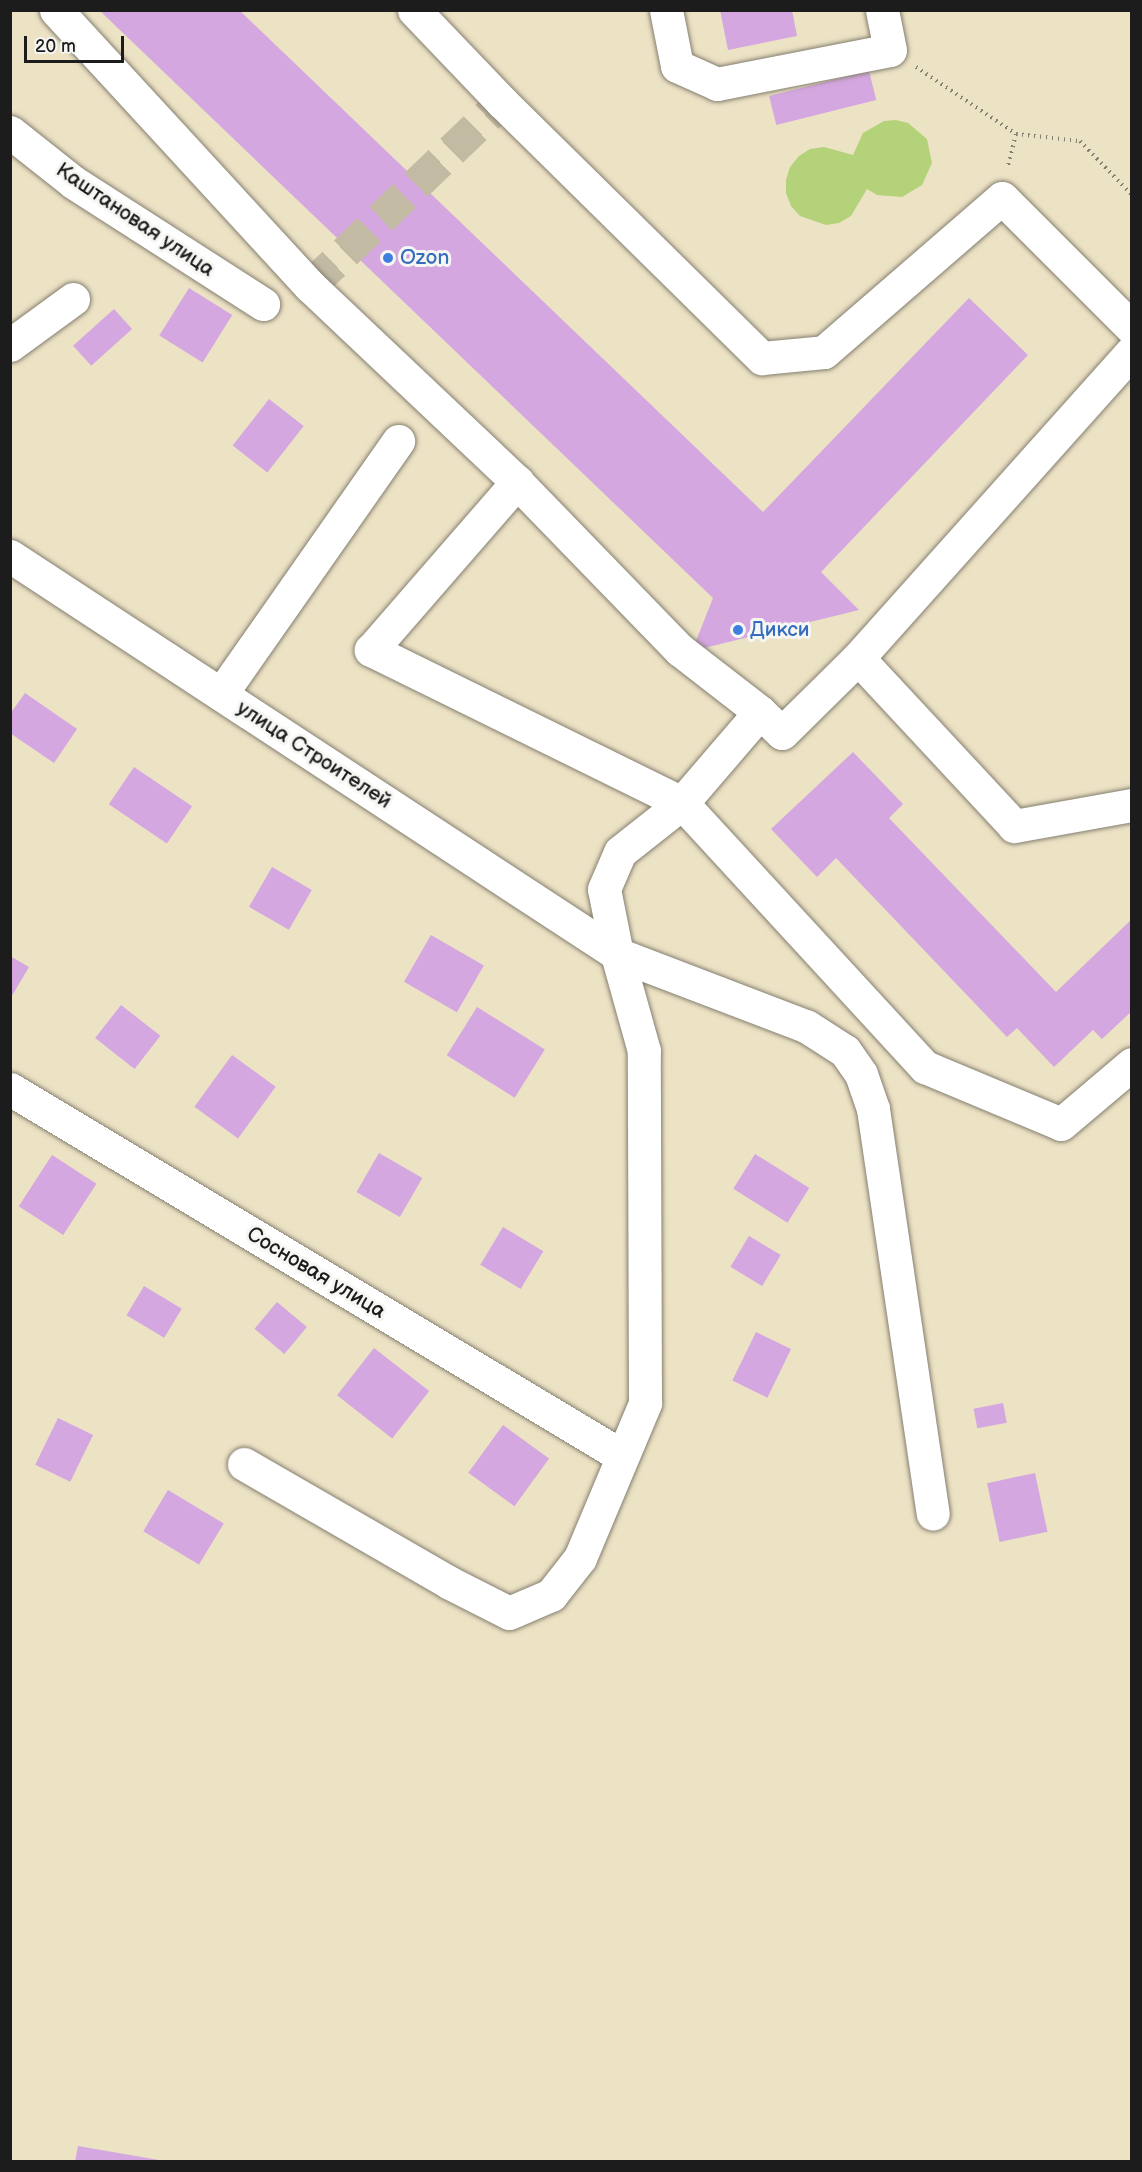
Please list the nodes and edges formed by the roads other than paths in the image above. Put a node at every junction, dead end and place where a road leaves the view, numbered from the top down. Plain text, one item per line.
1 (56, 10) edge
2 (414, 10) edge
3 (666, 10) edge
4 (882, 10) edge
5 (10, 132) edge
6 (73, 299) dead end
7 (263, 304) dead end
8 (1131, 328) edge
9 (10, 345) edge
10 (1131, 352) edge
11 (398, 441) dead end
12 (517, 482) junction
13 (10, 556) edge
14 (858, 658) junction
15 (221, 694) junction
16 (760, 712) junction
17 (682, 803) junction
18 (1131, 805) edge
19 (617, 954) junction
20 (1131, 1064) edge
21 (10, 1089) edge
22 (622, 1456) junction
23 (244, 1464) dead end
24 (933, 1514) dead end

1 - 12 street
2 - 8 street
3 - 4 street
5 - 7 street, Каштановая улица
6 - 9 street
10 - 14 street
11 - 15 street
12 - 16 street
12 - 17 street
13 - 15 street, улица Строителей
14 - 16 street
14 - 18 street
15 - 19 street, улица Строителей
16 - 17 street
17 - 19 street
17 - 20 street
19 - 22 street
19 - 24 street, улица Строителей
21 - 22 street, Сосновая улица
22 - 23 street

